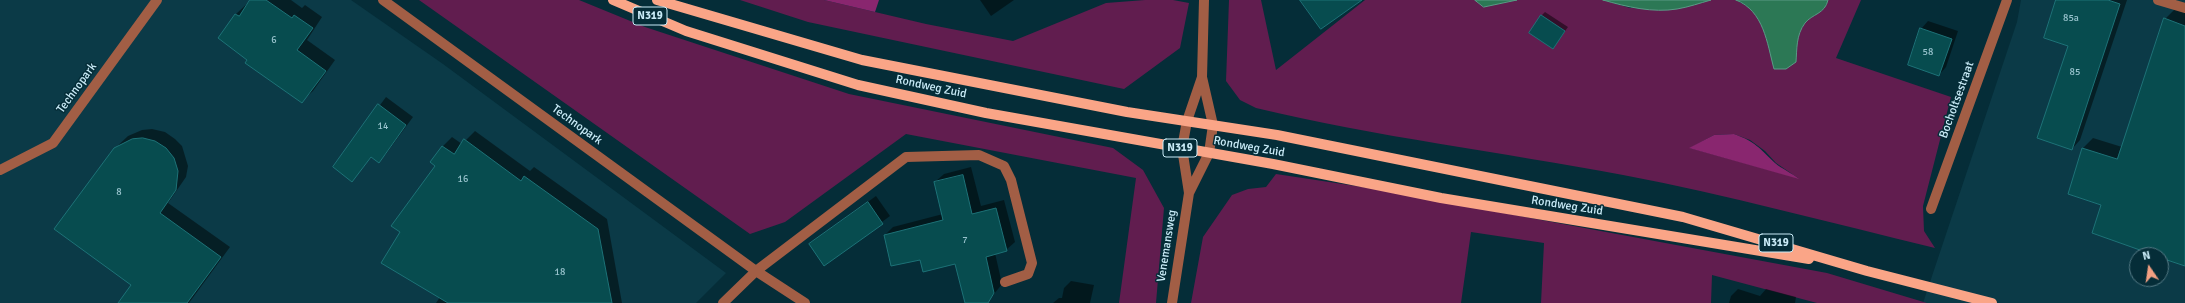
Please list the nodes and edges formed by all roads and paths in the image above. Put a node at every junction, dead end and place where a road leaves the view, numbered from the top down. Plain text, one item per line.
1 (157, 0) edge
2 (383, 0) edge
3 (613, 0) edge
4 (658, 0) edge
5 (1204, 0) edge
6 (2007, 0) edge
7 (2158, 0) edge
8 (2185, 8) edge
9 (1202, 77) junction
10 (1187, 121) junction
11 (1213, 125) junction
12 (1182, 148) junction
13 (1209, 153) junction
14 (0, 170) edge
15 (1189, 193) junction
16 (1931, 209) dead end
17 (756, 271) junction
18 (1868, 271) junction
19 (1005, 282) dead end
20 (1927, 287) junction
21 (723, 303) edge
22 (805, 303) edge
23 (1172, 303) edge
24 (1970, 303) edge
25 (1992, 303) edge

1 - 14 street, Technopark
2 - 17 street, Technopark
3 - 12 main road, Rondweg Zuid / N319
4 - 10 main road, Rondweg Zuid / N319
5 - 9 street
6 - 16 street, Bocholtsestraat
7 - 8 street
9 - 10 street, Venemansweg
9 - 11 street
10 - 11 main road, Rondweg Zuid / N319
10 - 12 street, Venemansweg
11 - 13 street, Venemansweg
11 - 18 main road, Rondweg Zuid / N319
12 - 13 main road, Rondweg Zuid / N319
12 - 15 street, Venemansweg
13 - 15 street, Venemansweg
13 - 18 main road, Rondweg Zuid / N319
15 - 23 street, Venemansweg
17 - 19 street
17 - 21 street
17 - 22 street
18 - 20 main road, Rondweg Zuid / N319
20 - 24 main road, Rondweg Zuid / N319
20 - 25 main road, Rondweg Zuid / N319

